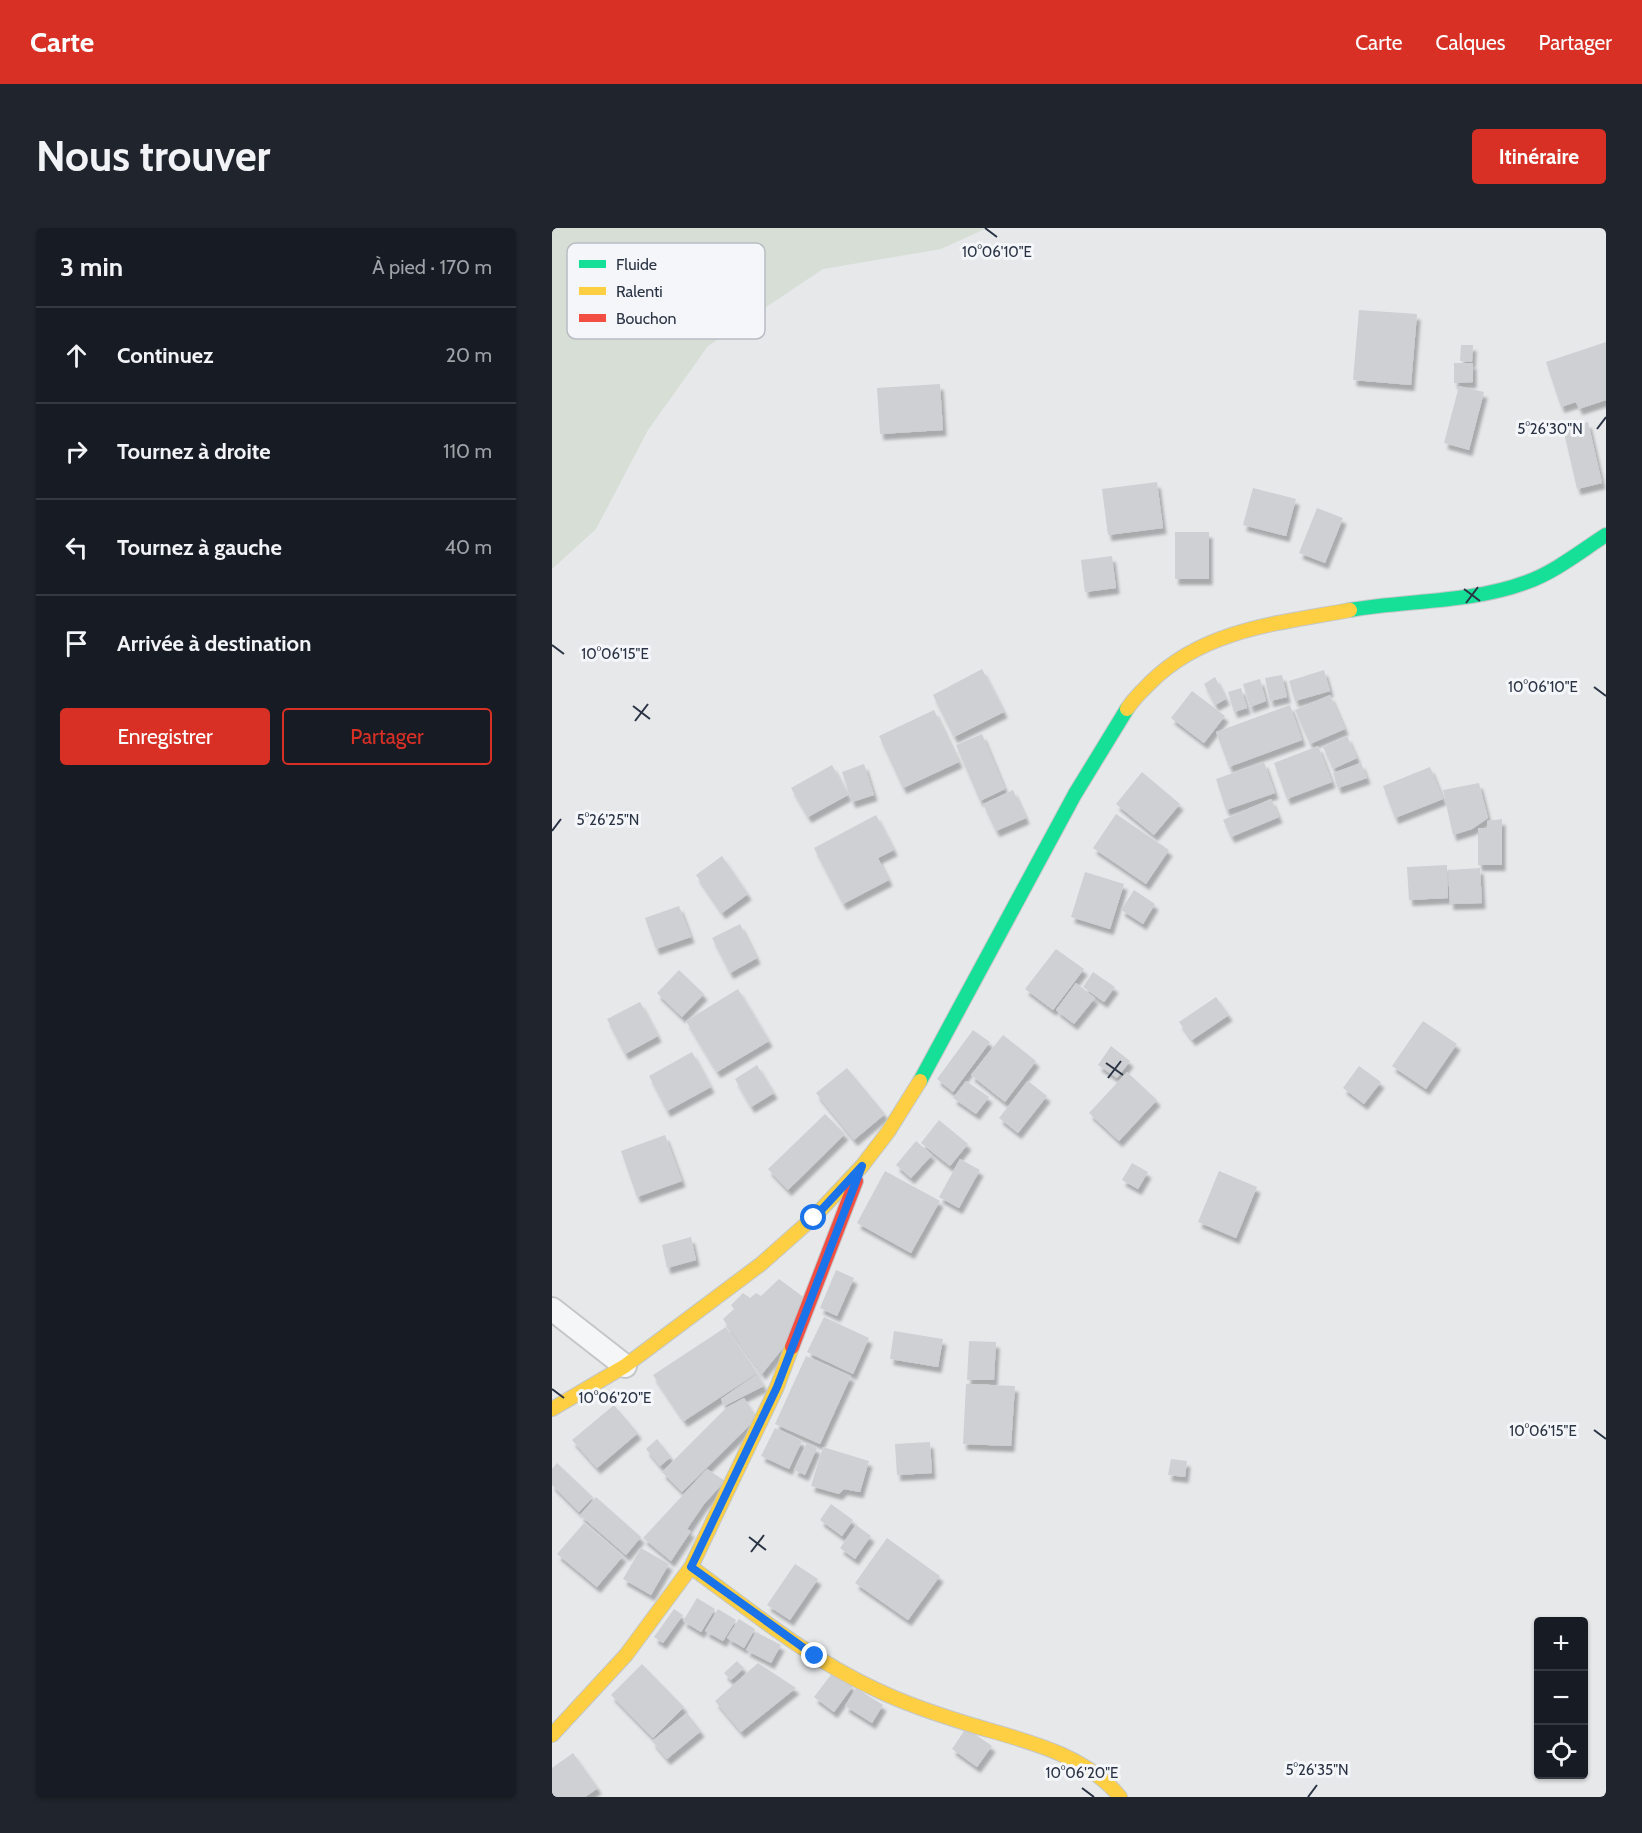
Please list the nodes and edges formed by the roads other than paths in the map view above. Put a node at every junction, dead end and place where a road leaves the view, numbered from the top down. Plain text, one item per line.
1 (1606, 535) edge
2 (862, 1166) junction
3 (552, 1309) edge
4 (625, 1366) junction
5 (552, 1408) edge
6 (691, 1567) junction
7 (552, 1735) edge
8 (1120, 1797) edge

1 - 2 main road
2 - 4 main road
2 - 6 main road
3 - 4 street
4 - 5 main road
6 - 7 main road
6 - 8 main road

